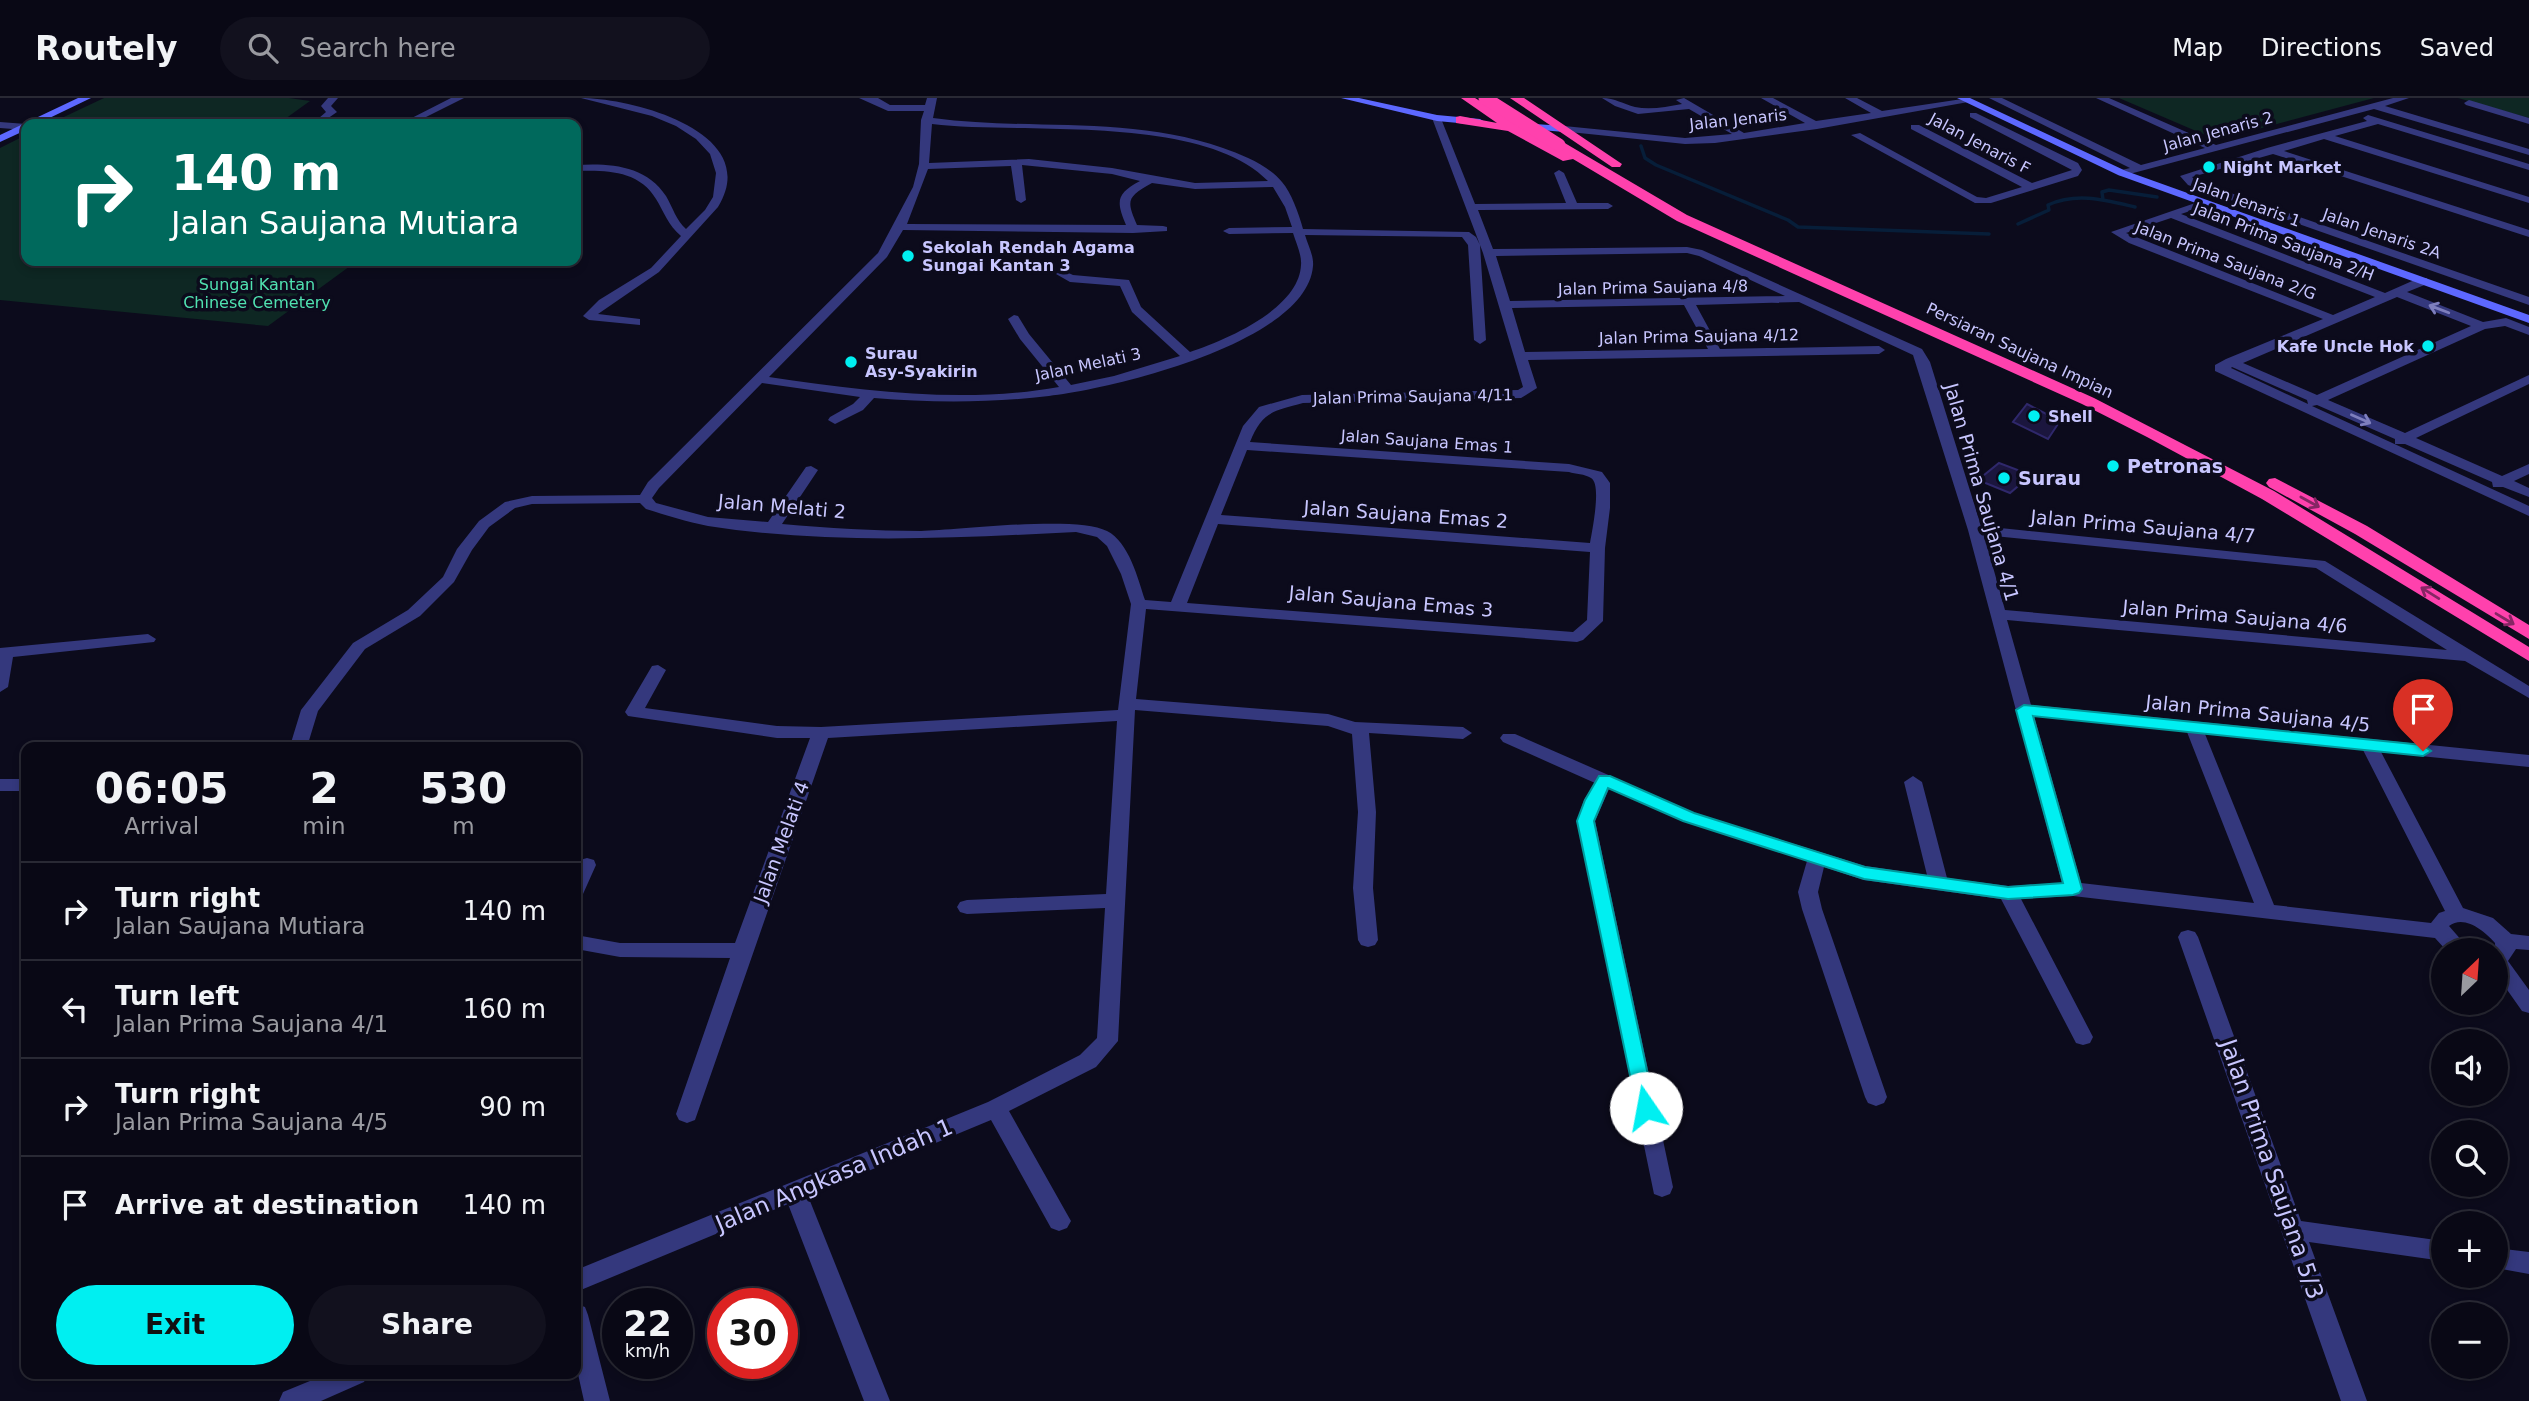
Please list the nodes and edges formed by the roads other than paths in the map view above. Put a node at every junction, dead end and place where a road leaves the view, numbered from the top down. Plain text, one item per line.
1 (86, 98) edge
2 (333, 98) edge
3 (459, 98) edge
4 (586, 98) edge
5 (864, 98) edge
6 (1346, 98) edge
7 (1502, 98) edge
8 (1516, 98) edge
9 (1607, 98) edge
10 (1678, 98) edge
11 (1766, 98) edge
12 (1850, 98) edge
13 (1937, 98) edge
14 (1994, 98) edge
15 (2101, 98) edge
16 (2404, 98) edge
17 (1475, 100) edge
18 (1965, 100) edge
19 (2469, 103) dead end
20 (1950, 104) junction
21 (1690, 106) junction
22 (2374, 106) junction
23 (929, 108) edge
24 (2349, 113) junction
25 (1417, 114) junction
26 (1882, 115) junction
27 (1973, 115) dead end
28 (324, 118) dead end
29 (1437, 118) junction
30 (42, 119) edge
31 (415, 119) edge
32 (1461, 119) junction
33 (2378, 121) junction
34 (2529, 121) edge
35 (1504, 122) junction
36 (1817, 126) junction
37 (0, 127) edge
38 (21, 127) edge
39 (1560, 127) junction
40 (1915, 127) dead end
41 (21, 129) edge
42 (2029, 130) junction
43 (1592, 131) junction
44 (1521, 133) junction
45 (2011, 134) junction
46 (1856, 135) dead end
47 (1744, 136) junction
48 (2324, 136) junction
49 (0, 139) edge
50 (1568, 141) junction
51 (2214, 148) junction
52 (2271, 150) junction
53 (2529, 152) edge
54 (1016, 163) junction
55 (924, 166) junction
56 (2529, 167) edge
57 (581, 168) edge
58 (2139, 168) junction
59 (1559, 173) dead end
60 (2122, 173) junction
61 (1150, 180) junction
62 (1279, 184) junction
63 (2031, 187) junction
64 (1632, 190) junction
65 (1021, 200) dead end
66 (2529, 200) edge
67 (2204, 203) junction
68 (1608, 206) dead end
69 (1471, 207) junction
70 (1573, 207) junction
71 (2171, 214) junction
72 (899, 227) junction
73 (1163, 229) dead end
74 (1133, 230) junction
75 (1229, 231) dead end
76 (1299, 231) junction
77 (2529, 234) edge
78 (687, 235) junction
79 (1489, 253) junction
80 (1062, 274) dead end
81 (2423, 281) junction
82 (2390, 295) junction
83 (1804, 299) junction
84 (2529, 301) edge
85 (1689, 302) junction
86 (1504, 305) junction
87 (1014, 319) dead end
88 (2333, 319) junction
89 (2529, 319) edge
90 (635, 322) dead end
91 (2482, 326) junction
92 (2529, 331) edge
93 (1480, 340) dead end
94 (1879, 350) dead end
95 (1716, 353) junction
96 (1520, 356) junction
97 (1188, 357) junction
98 (2227, 363) junction
99 (758, 379) junction
100 (2529, 379) edge
101 (1068, 389) junction
102 (870, 394) junction
103 (2318, 400) junction
104 (2302, 407) junction
105 (835, 420) dead end
106 (2406, 439) junction
107 (1243, 446) junction
108 (2388, 447) junction
109 (2529, 468) edge
110 (811, 470) dead end
111 (2503, 482) junction
112 (2484, 492) junction
113 (2529, 493) edge
114 (644, 499) junction
115 (2529, 512) edge
116 (1211, 519) junction
117 (772, 527) junction
118 (1975, 530) junction
119 (1597, 548) junction
120 (1139, 604) junction
121 (1178, 605) junction
122 (1996, 614) junction
123 (2529, 633) edge
124 (148, 639) dead end
125 (3, 653) edge
126 (2529, 655) edge
127 (2469, 656) junction
128 (658, 670) dead end
129 (0, 687) edge
130 (2529, 694) edge
131 (1127, 709) junction
132 (2024, 710) junction
133 (1352, 727) junction
134 (2194, 727) junction
135 (821, 733) junction
136 (1463, 733) dead end
137 (1510, 738) dead end
138 (300, 742) edge
139 (2370, 745) junction
140 (2529, 761) edge
141 (1605, 780) junction
142 (1913, 782) dead end
143 (0, 785) edge
144 (21, 785) edge
145 (1817, 858) junction
146 (587, 865) dead end
147 (581, 878) edge
148 (1939, 885) junction
149 (2073, 889) junction
150 (2008, 893) junction
151 (1115, 901) junction
152 (967, 907) dead end
153 (2267, 911) junction
154 (2456, 914) junction
155 (2440, 931) junction
156 (2188, 937) dead end
157 (2445, 938) edge
158 (2503, 938) edge
159 (1368, 940) dead end
160 (2508, 941) edge
161 (581, 943) edge
162 (2529, 943) edge
163 (742, 951) junction
164 (2508, 976) edge
165 (2529, 1005) edge
166 (2083, 1037) dead end
167 (1088, 1061) joint
168 (1876, 1097) dead end
169 (996, 1108) junction
170 (687, 1114) dead end
171 (1662, 1187) dead end
172 (795, 1192) junction
173 (1059, 1221) dead end
174 (2293, 1230) junction
175 (2431, 1249) edge
176 (2508, 1260) edge
177 (2529, 1263) edge
178 (581, 1279) edge
179 (581, 1335) edge
180 (347, 1379) edge
181 (322, 1395) edge
182 (292, 1401) edge
183 (597, 1401) edge
184 (877, 1401) edge
185 (2354, 1401) edge

1 - 30 street
2 - 28 street
3 - 31 street
4 - 78 street
5 - 23 street, Jalan Melati 3
6 - 25 street
7 - 50 highway, Persiaran Saujana Impian
8 - 39 highway
9 - 21 street
10 - 21 street
11 - 36 street
12 - 26 street
13 - 20 street
14 - 58 street
15 - 51 street
16 - 22 street, Jalan Jenaris 2
17 - 32 highway
17 - 35 highway
17 - 50 highway, Persiaran Saujana Impian, bridge
18 - 20 street, Jalan Jenaris
18 - 42 street, Jalan Jenaris 1
19 - 34 street
20 - 26 street, Jalan Jenaris
21 - 47 street
22 - 24 street, Jalan Jenaris 2
22 - 53 street
23 - 55 street
23 - 62 street, Jalan Melati 3
24 - 33 street
24 - 51 street, Jalan Jenaris 2
25 - 29 street
25 - 32 street
26 - 36 street, Jalan Jenaris
27 - 45 street
29 - 32 street
29 - 69 street, Jalan Prima Saujana 4/11
32 - 35 street
32 - 44 highway
33 - 48 street
33 - 56 street
35 - 39 street
35 - 44 highway
36 - 47 street, Jalan Jenaris
37 - 38 street
39 - 43 street, Jalan Jenaris
39 - 50 highway
40 - 63 street, Jalan Jenaris F
41 - 49 street
42 - 45 street
42 - 60 street, Jalan Jenaris 1
43 - 47 street, Jalan Jenaris
43 - 50 highway
44 - 64 highway
45 - 63 street
46 - 63 street
48 - 52 street
48 - 66 street
50 - 64 highway, Persiaran Saujana Impian
50 -> 123 highway, Persiaran Saujana Impian
51 - 58 street, Jalan Jenaris 2
52 - 77 street
52 - 84 street, Jalan Jenaris 2A
54 - 55 street
54 - 61 street
54 - 65 street
55 - 72 street
57 - 78 street
58 - 60 street, Jalan Jenaris 2
59 - 70 street
60 - 67 street, Jalan Jenaris 1
61 - 62 street
61 - 74 street
62 - 76 street, Jalan Melati 3
126 -> 64 highway, Persiaran Saujana Impian
67 - 71 street, Jalan Prima Saujana 2/G
67 - 81 street, Jalan Jenaris 1
68 - 70 street
69 - 70 street
69 - 79 street, Jalan Prima Saujana 4/11
71 - 82 street, Jalan Prima Saujana 2/H
71 - 88 street, Jalan Prima Saujana 2/G
72 - 74 street
72 - 99 street
73 - 74 street
75 - 76 street
76 - 93 street
76 - 97 street, Jalan Melati 3
78 - 90 street
79 - 83 street, Jalan Prima Saujana 4/1
79 - 86 street, Jalan Prima Saujana 4/11
80 - 97 street
81 - 82 street
81 - 89 street, Jalan Jenaris 1
82 - 88 street
91 -> 82 street, Jalan Prima Saujana 2/H
83 - 85 street, Jalan Prima Saujana 4/8
83 - 118 street, Jalan Prima Saujana 4/1
85 - 86 street, Jalan Prima Saujana 4/8
85 - 95 street
86 - 96 street, Jalan Prima Saujana 4/11
87 - 101 street
88 - 98 street
91 - 92 street
91 - 103 street
94 - 95 street, Jalan Prima Saujana 4/12
95 - 96 street, Jalan Prima Saujana 4/12
96 - 107 street, Jalan Prima Saujana 4/11
97 - 101 street, Jalan Melati 3
98 - 103 street
98 - 104 street
99 - 102 street, Jalan Melati 3
99 - 114 street
100 - 106 street
101 - 102 street, Jalan Melati 3
102 - 105 street
103 - 104 street
103 -> 106 street
104 - 108 street
106 - 108 street
106 - 111 street
107 - 116 street, Jalan Prima Saujana 4/11
107 - 119 street, Jalan Saujana Emas 1
108 - 112 street
109 - 111 street
110 - 117 street
111 - 112 street
111 - 113 street
112 - 115 street
114 - 117 street, Jalan Melati 2
114 - 138 street
116 - 119 street, Jalan Saujana Emas 2
116 - 121 street, Jalan Prima Saujana 4/11
117 - 120 street, Jalan Melati 2
118 - 122 street, Jalan Prima Saujana 4/1
118 - 127 street, Jalan Prima Saujana 4/7
119 - 121 street, Jalan Saujana Emas 3
120 - 121 street
120 - 131 street, Jalan Melati 2
122 - 127 street, Jalan Prima Saujana 4/6
122 - 132 street, Jalan Prima Saujana 4/1
124 - 125 street
125 - 129 street
127 - 130 street
128 - 135 street
131 - 133 street
131 - 135 street
131 - 151 street, Jalan Melati 2
132 - 134 street, Jalan Prima Saujana 4/5
132 - 149 street, Jalan Prima Saujana 4/1
133 - 136 street
133 - 159 street
134 - 139 street, Jalan Prima Saujana 4/5
134 - 153 street
135 - 163 street, Jalan Melati 4
137 - 141 street
139 - 140 street, Jalan Prima Saujana 4/5
139 - 154 street
141 - 145 street
141 - 171 street
142 - 148 street
143 - 144 street
145 - 148 street
145 - 168 street
146 - 147 street
148 - 150 street
149 - 150 street
149 - 153 street
150 - 166 street
151 - 152 street
151 - 167 street, Jalan Melati 2
153 - 155 street
154 - 155 street
154 - 158 street
155 - 157 street
156 - 174 street, Jalan Prima Saujana 5/3
160 - 162 street
161 - 163 street
163 - 170 street, Jalan Melati 4
164 - 165 street
167 - 169 street, Jalan Angkasa Indah 1
169 - 172 street, Jalan Angkasa Indah 1
169 - 173 street
172 - 178 street, Jalan Angkasa Indah 1
172 - 184 street
174 - 175 street
174 - 185 street, Jalan Prima Saujana 5/3
176 - 177 street
179 - 183 street
180 - 181 street
181 - 182 street

